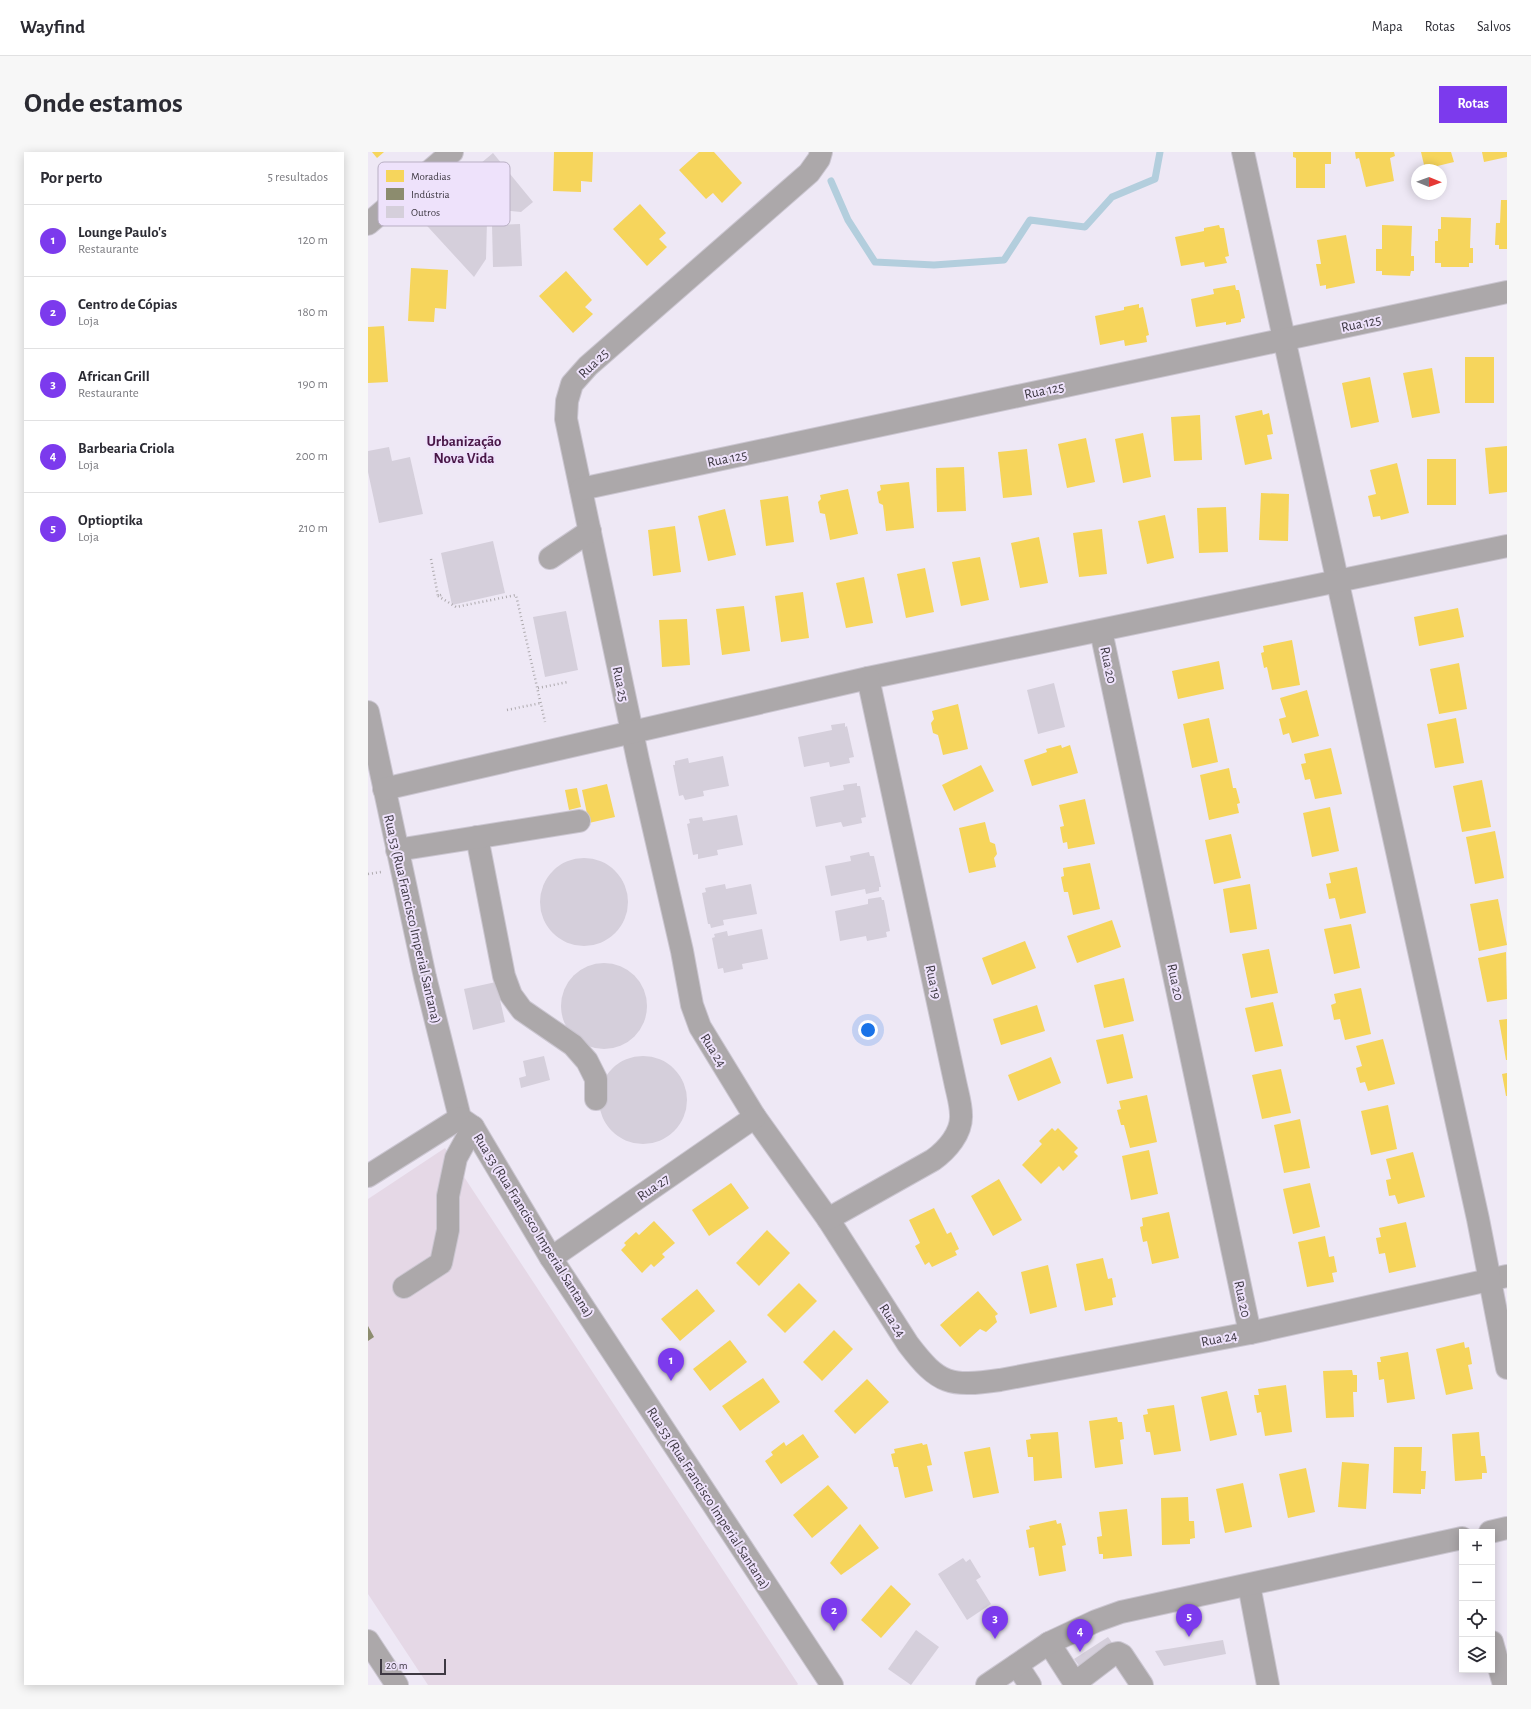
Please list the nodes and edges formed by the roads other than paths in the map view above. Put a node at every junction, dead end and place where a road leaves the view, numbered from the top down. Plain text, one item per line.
1 (452, 152) edge
2 (822, 152) edge
3 (1243, 152) edge
4 (440, 162) edge
5 (378, 215) edge
6 (368, 224) edge
7 (1507, 292) edge
8 (1284, 340) junction
9 (581, 489) junction
10 (590, 531) junction
11 (1507, 546) edge
12 (550, 558) dead end
13 (1336, 581) junction
14 (1101, 631) junction
15 (868, 678) junction
16 (368, 712) edge
17 (632, 731) junction
18 (384, 789) junction
19 (579, 821) dead end
20 (477, 837) junction
21 (397, 850) junction
22 (596, 1099) dead end
23 (755, 1117) junction
24 (466, 1123) junction
25 (368, 1176) edge
26 (828, 1218) junction
27 (551, 1258) junction
28 (1498, 1278) edge
29 (404, 1287) dead end
30 (1250, 1333) junction
31 (1507, 1368) edge
32 (1507, 1528) edge
33 (1495, 1531) edge
34 (1459, 1539) edge
35 (1248, 1585) junction
36 (368, 1641) edge
37 (1049, 1643) junction
38 (1495, 1662) edge
39 (1017, 1665) junction
40 (1498, 1683) edge
41 (1076, 1684) edge
42 (397, 1685) edge
43 (832, 1685) edge
44 (987, 1685) edge
45 (1030, 1685) edge
46 (1142, 1685) edge
47 (1268, 1685) edge

1 - 4 street
2 - 9 street, Rua 25
3 - 8 street
5 - 6 street
7 - 8 street, Rua 125
8 - 9 street, Rua 125
8 - 13 street
9 - 10 street, Rua 25
10 - 12 street
10 - 17 street, Rua 25
11 - 13 street
13 - 14 street
13 - 28 street
14 - 15 street
14 - 30 street, Rua 20
15 - 17 street
15 - 26 street, Rua 19
16 - 18 street, Rua 53 (Rua Francisco Imperial Santana)
17 - 18 street
17 - 23 street, Rua 24
18 - 21 street, Rua 53 (Rua Francisco Imperial Santana)
19 - 20 street
20 - 21 street
20 - 22 street
21 - 24 street, Rua 53 (Rua Francisco Imperial Santana)
23 - 26 street, Rua 24
23 - 27 street, Rua 27
24 - 25 street
24 - 27 street, Rua 53 (Rua Francisco Imperial Santana)
24 - 29 street
26 - 30 street, Rua 24
27 - 43 street, Rua 53 (Rua Francisco Imperial Santana)
28 - 30 street, Rua 24
28 - 31 street
32 - 33 street
34 - 35 street
35 - 37 street
35 - 47 street
36 - 42 street
37 - 39 street
37 - 41 street
38 - 40 street
39 - 44 street
39 - 45 street
41 - 46 street

